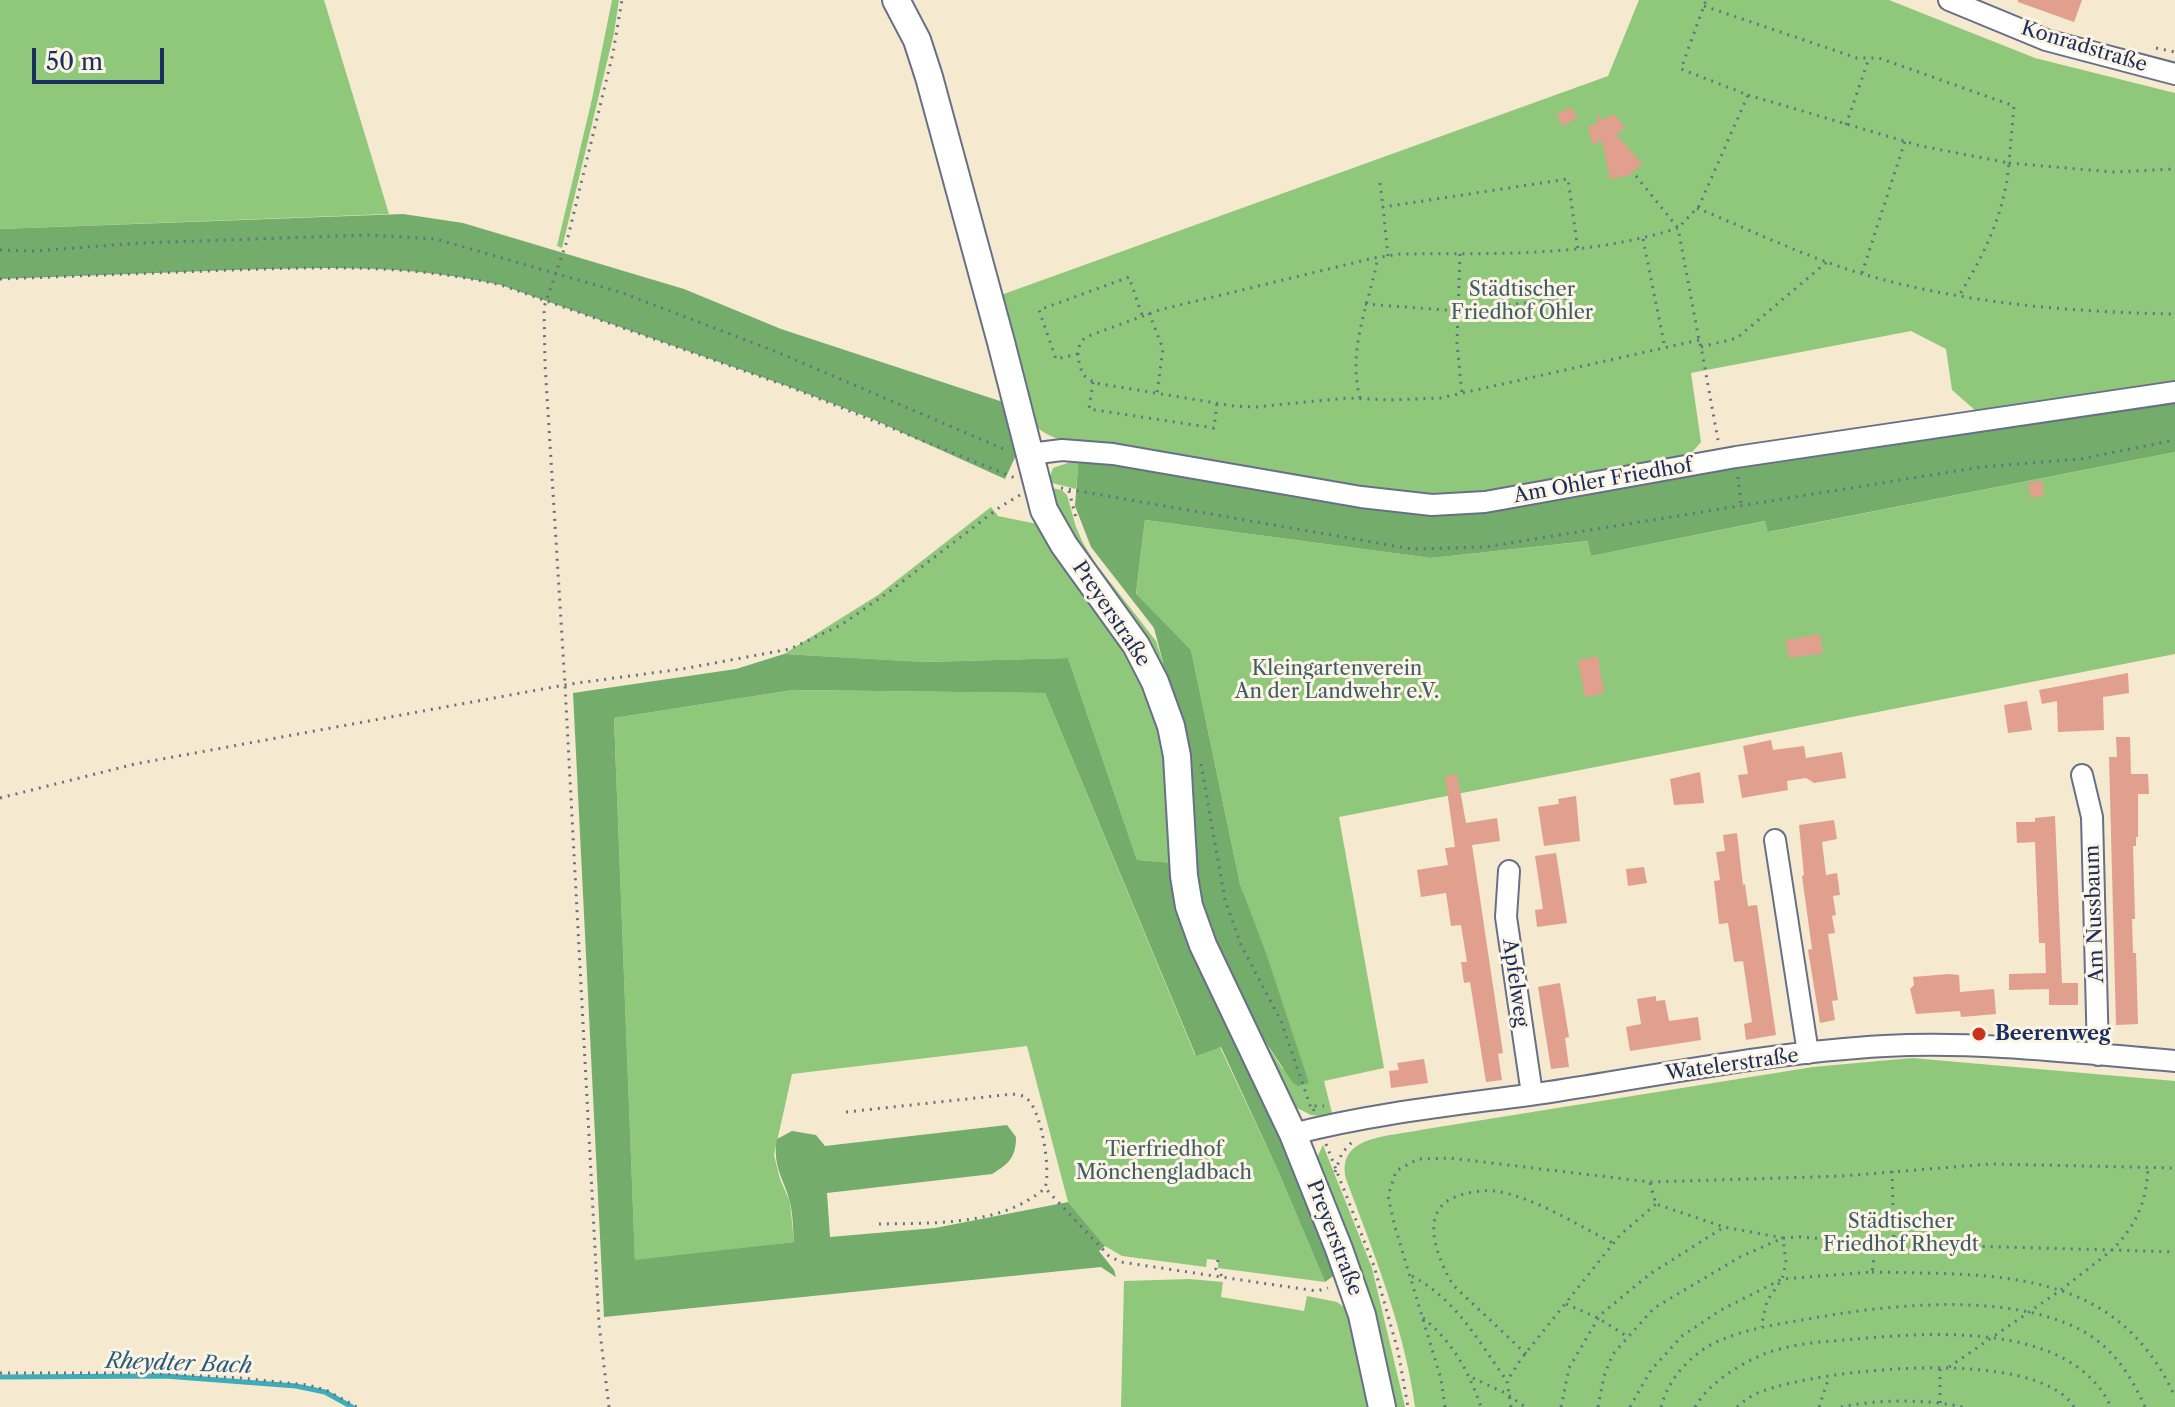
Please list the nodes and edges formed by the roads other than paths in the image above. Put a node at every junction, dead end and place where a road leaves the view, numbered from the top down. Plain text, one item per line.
1 (896, 0) edge
2 (1949, 0) edge
3 (2175, 74) edge
4 (2175, 392) edge
5 (1030, 454) junction
6 (2082, 775) dead end
7 (1775, 840) dead end
8 (1509, 871) dead end
9 (1808, 1053) junction
10 (2098, 1055) junction
11 (2175, 1061) edge
12 (1532, 1094) junction
13 (1293, 1134) junction
14 (1382, 1407) edge

1 - 5 main road, Preyerstraße
2 - 3 street, Konradstraße
4 - 5 street, Am Ohler Friedhof
5 - 13 main road, Preyerstraße
6 - 10 street, Am Nussbaum
7 - 9 street
8 - 12 street, Apfelweg
9 - 10 street, Watelerstraße
9 - 12 street, Watelerstraße
10 - 11 street, Watelerstraße
12 - 13 street, Watelerstraße
13 - 14 main road, Preyerstraße

